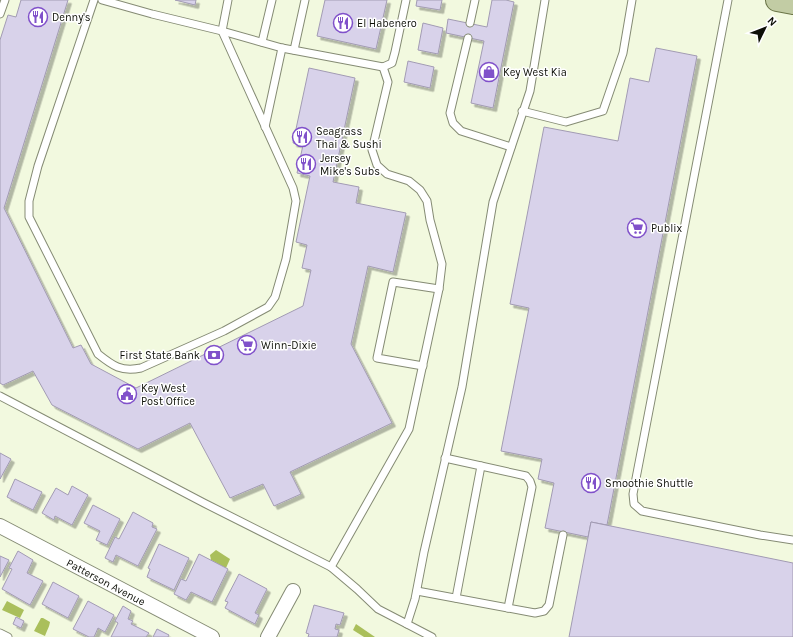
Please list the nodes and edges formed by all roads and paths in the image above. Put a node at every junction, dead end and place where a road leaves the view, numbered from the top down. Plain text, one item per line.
1 (5, 0) edge
2 (94, 0) edge
3 (102, 0) edge
4 (228, 0) edge
5 (272, 0) edge
6 (306, 0) edge
7 (406, 0) edge
8 (475, 0) edge
9 (545, 0) edge
10 (632, 0) edge
11 (728, 0) edge
12 (777, 0) edge
13 (793, 3) edge
14 (0, 14) edge
15 (470, 23) dead end
16 (222, 31) junction
17 (468, 38) dead end
18 (262, 42) junction
19 (282, 48) junction
20 (294, 50) junction
21 (383, 67) junction
22 (522, 111) junction
23 (265, 127) junction
24 (511, 147) junction
25 (439, 289) junction
26 (423, 366) junction
27 (0, 396) edge
28 (446, 458) junction
29 (481, 466) junction
30 (0, 526) edge
31 (563, 535) dead end
32 (793, 540) edge
33 (331, 567) junction
34 (293, 591) dead end
35 (417, 591) junction
36 (456, 598) junction
37 (508, 608) junction
38 (407, 624) junction
39 (0, 633) edge
40 (8, 637) edge
41 (212, 637) edge
42 (268, 637) edge
43 (432, 637) edge

1 - 14 lane
2 - 23 lane
3 - 16 lane
4 - 16 lane
5 - 18 lane
6 - 20 lane
7 - 21 lane
8 - 15 lane
9 - 22 lane
10 - 22 lane
11 - 32 lane
12 - 13 main road
16 - 18 lane
16 - 23 lane
17 - 24 lane
18 - 19 lane
19 - 20 lane
19 - 23 lane
20 - 21 lane
21 - 25 lane
22 - 24 lane
24 - 28 lane
25 - 26 lane
25 - 26 lane
26 - 33 lane
27 - 33 lane
28 - 29 lane
28 - 35 lane
29 - 36 lane
29 - 37 lane
30 - 41 street, Patterson Avenue
31 - 37 lane
33 - 38 lane
34 - 42 street
35 - 36 lane
35 - 38 lane
36 - 37 lane
38 - 43 lane
39 - 40 lane

